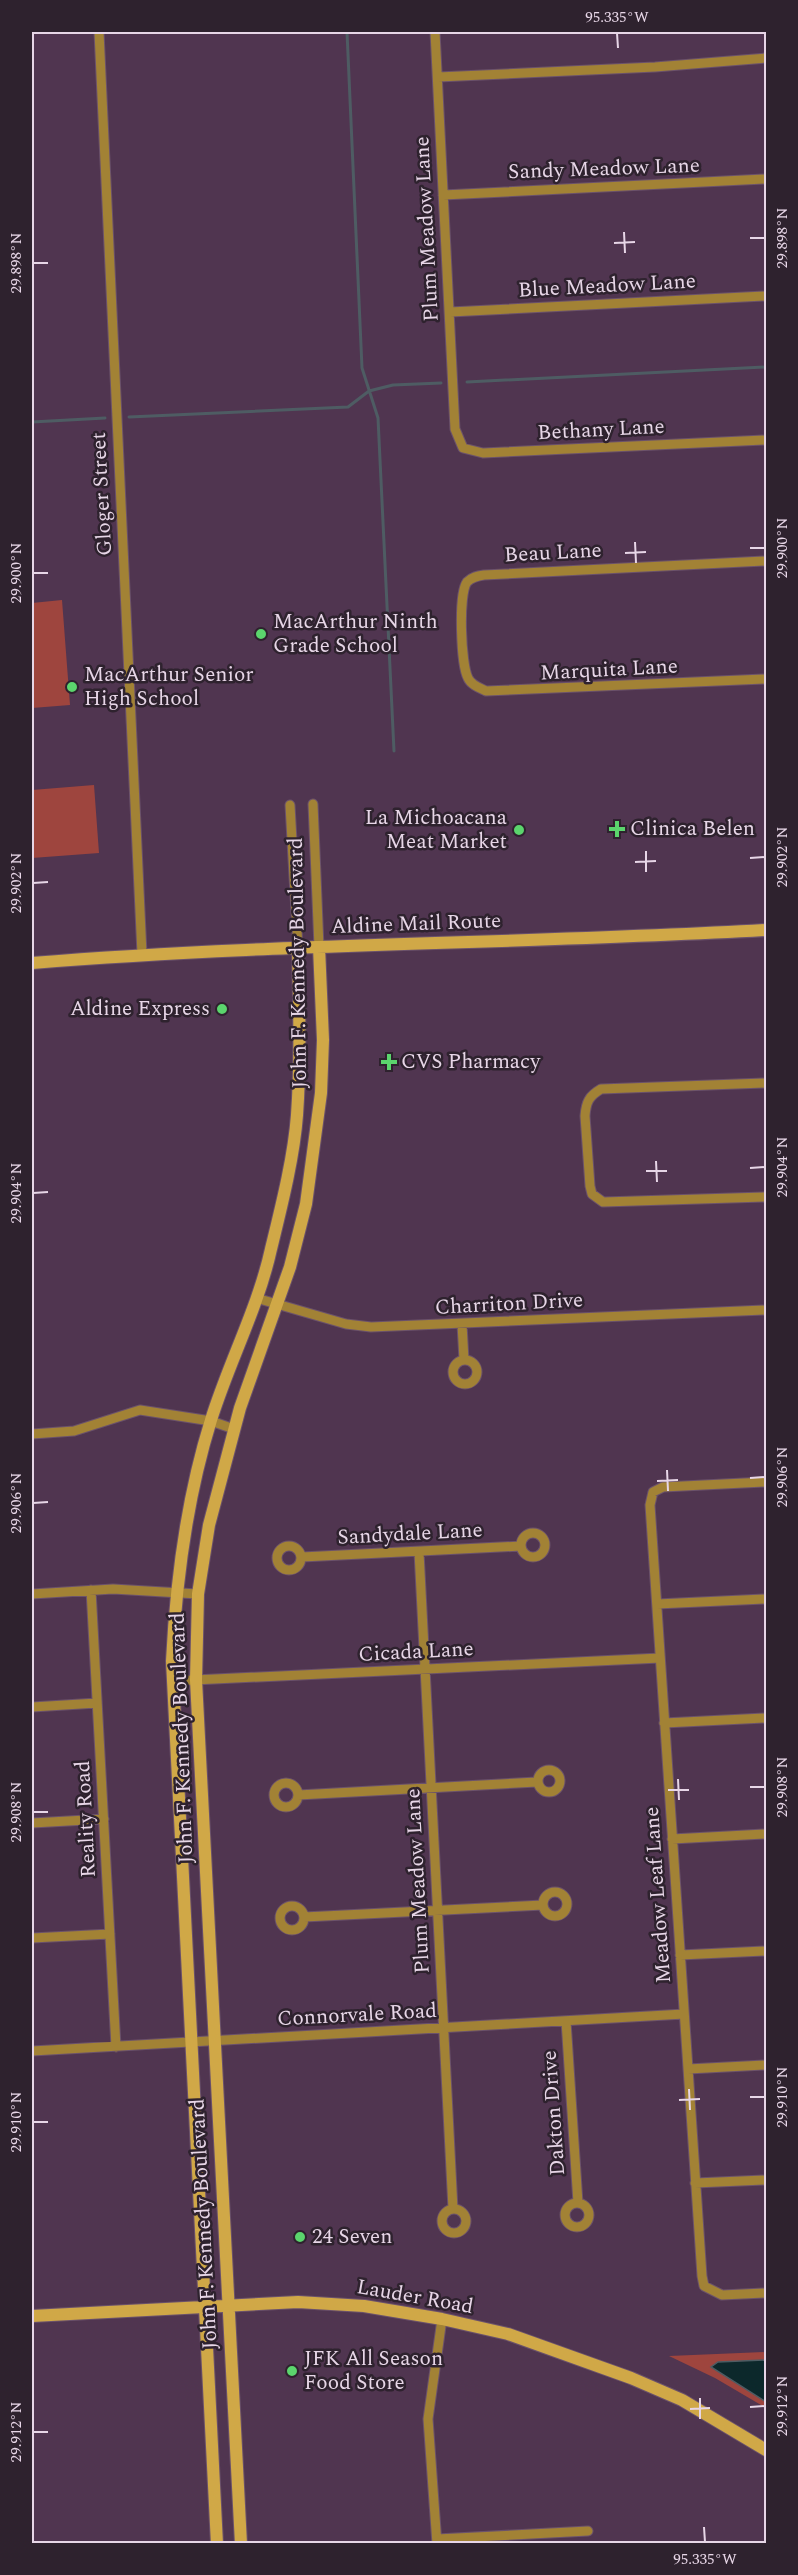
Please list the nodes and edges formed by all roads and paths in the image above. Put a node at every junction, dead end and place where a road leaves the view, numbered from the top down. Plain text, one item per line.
1 (99, 32) edge
2 (435, 32) edge
3 (766, 58) edge
4 (438, 76) junction
5 (766, 179) edge
6 (443, 195) junction
7 (766, 296) edge
8 (450, 312) junction
9 (455, 424) joint
10 (766, 440) edge
11 (766, 561) edge
12 (465, 669) joint
13 (766, 679) edge
14 (314, 804) dead end
15 (290, 805) dead end
16 (766, 930) edge
17 (319, 947) junction
18 (298, 948) junction
19 (142, 954) junction
20 (32, 963) edge
21 (766, 1083) edge
22 (297, 1121) junction
23 (318, 1126) junction
24 (766, 1197) edge
25 (256, 1298) junction
26 (277, 1305) junction
27 (766, 1310) edge
28 (462, 1324) junction
29 (464, 1360) dead end
30 (211, 1421) junction
31 (234, 1429) junction
32 (32, 1434) edge
33 (766, 1482) edge
34 (521, 1546) dead end
35 (419, 1552) junction
36 (302, 1557) dead end
37 (91, 1590) junction
38 (177, 1592) junction
39 (32, 1593) edge
40 (198, 1594) junction
41 (766, 1599) edge
42 (657, 1604) junction
43 (660, 1658) junction
44 (425, 1670) junction
45 (196, 1680) junction
46 (172, 1682) junction
47 (97, 1703) junction
48 (32, 1707) edge
49 (766, 1718) edge
50 (664, 1723) junction
51 (537, 1782) dead end
52 (431, 1788) junction
53 (298, 1795) dead end
54 (104, 1819) junction
55 (32, 1823) edge
56 (766, 1834) edge
57 (672, 1839) junction
58 (543, 1905) dead end
59 (437, 1910) junction
60 (304, 1917) dead end
61 (110, 1934) junction
62 (32, 1938) edge
63 (766, 1951) edge
64 (680, 1955) junction
65 (684, 2014) junction
66 (566, 2021) junction
67 (444, 2028) junction
68 (214, 2041) junction
69 (191, 2042) junction
70 (117, 2046) junction
71 (32, 2051) edge
72 (766, 2065) edge
73 (688, 2069) junction
74 (766, 2180) edge
75 (695, 2183) junction
76 (578, 2203) dead end
77 (453, 2209) dead end
78 (766, 2293) edge
79 (229, 2305) junction
80 (205, 2307) junction
81 (32, 2316) edge
82 (442, 2319) junction
83 (766, 2450) edge
84 (588, 2531) dead end
85 (437, 2541) edge
86 (217, 2544) edge
87 (241, 2544) edge

1 - 19 street, Gloger Street
2 - 4 street, Plum Meadow Lane
3 - 4 street
4 - 6 street, Plum Meadow Lane
5 - 6 street, Sandy Meadow Lane
6 - 8 street, Plum Meadow Lane
7 - 8 street, Blue Meadow Lane
8 - 9 street, Plum Meadow Lane
9 - 10 street, Bethany Lane
11 - 12 street, Beau Lane
12 - 13 street, Marquita Lane
14 - 17 street, John F. Kennedy Boulevard
15 - 18 street, John F. Kennedy Boulevard
16 - 17 main road, Aldine Mail Route
17 - 18 main road, Aldine Mail Route
17 - 23 main road, John F. Kennedy Boulevard
18 - 19 main road, Aldine Mail Route
18 - 22 main road, John F. Kennedy Boulevard
19 - 20 main road, Aldine Mail Route
21 - 24 street
22 - 23 main road
22 - 25 main road, John F. Kennedy Boulevard
23 - 26 main road, John F. Kennedy Boulevard
25 - 26 street, Charriton Drive
25 - 30 main road, John F. Kennedy Boulevard
26 - 28 street, Charriton Drive
26 - 31 main road, John F. Kennedy Boulevard
27 - 28 street, Charriton Drive
28 - 29 street
30 - 31 street
30 - 32 street
30 - 38 main road, John F. Kennedy Boulevard
31 - 40 main road, John F. Kennedy Boulevard
33 - 42 street, Meadow Leaf Lane
34 - 35 street, Sandydale Lane
35 - 36 street, Sandydale Lane
35 - 44 street, Plum Meadow Lane
37 - 38 street
37 - 39 street
37 - 47 street, Reality Road
38 - 40 street
38 - 46 main road, John F. Kennedy Boulevard
40 - 45 main road, John F. Kennedy Boulevard
41 - 42 street
42 - 43 street, Meadow Leaf Lane
43 - 44 street, Cicada Lane
43 - 50 street, Meadow Leaf Lane
44 - 45 street, Cicada Lane
44 - 52 street, Plum Meadow Lane
45 - 46 street, Cicada Lane
45 - 68 main road, John F. Kennedy Boulevard
46 - 69 main road, John F. Kennedy Boulevard
47 - 48 street
47 - 54 street, Reality Road
49 - 50 street
50 - 57 street, Meadow Leaf Lane
51 - 52 street
52 - 53 street
52 - 59 street, Plum Meadow Lane
54 - 55 street
54 - 61 street, Reality Road
56 - 57 street
57 - 64 street, Meadow Leaf Lane
58 - 59 street
59 - 60 street
59 - 67 street, Plum Meadow Lane
61 - 62 street
61 - 70 street, Reality Road
63 - 64 street
64 - 65 street, Meadow Leaf Lane
65 - 66 street, Connorvale Road
65 - 73 street, Meadow Leaf Lane
66 - 67 street, Connorvale Road
66 - 76 street, Dakton Drive
67 - 68 street, Connorvale Road
67 - 77 street, Plum Meadow Lane
68 - 69 street, Connorvale Road
68 - 79 main road, John F. Kennedy Boulevard
69 - 70 street, Connorvale Road
69 - 80 main road, John F. Kennedy Boulevard
70 - 71 street, Connorvale Road
72 - 73 street
73 - 75 street, Meadow Leaf Lane
74 - 75 street
75 - 78 street, Meadow Leaf Lane
79 - 80 main road, Lauder Road
79 - 82 main road, Lauder Road
79 - 87 main road, John F. Kennedy Boulevard
80 - 81 main road, Lauder Road
80 - 86 main road, John F. Kennedy Boulevard
82 - 83 main road, Lauder Road
82 - 85 street
84 - 85 street

